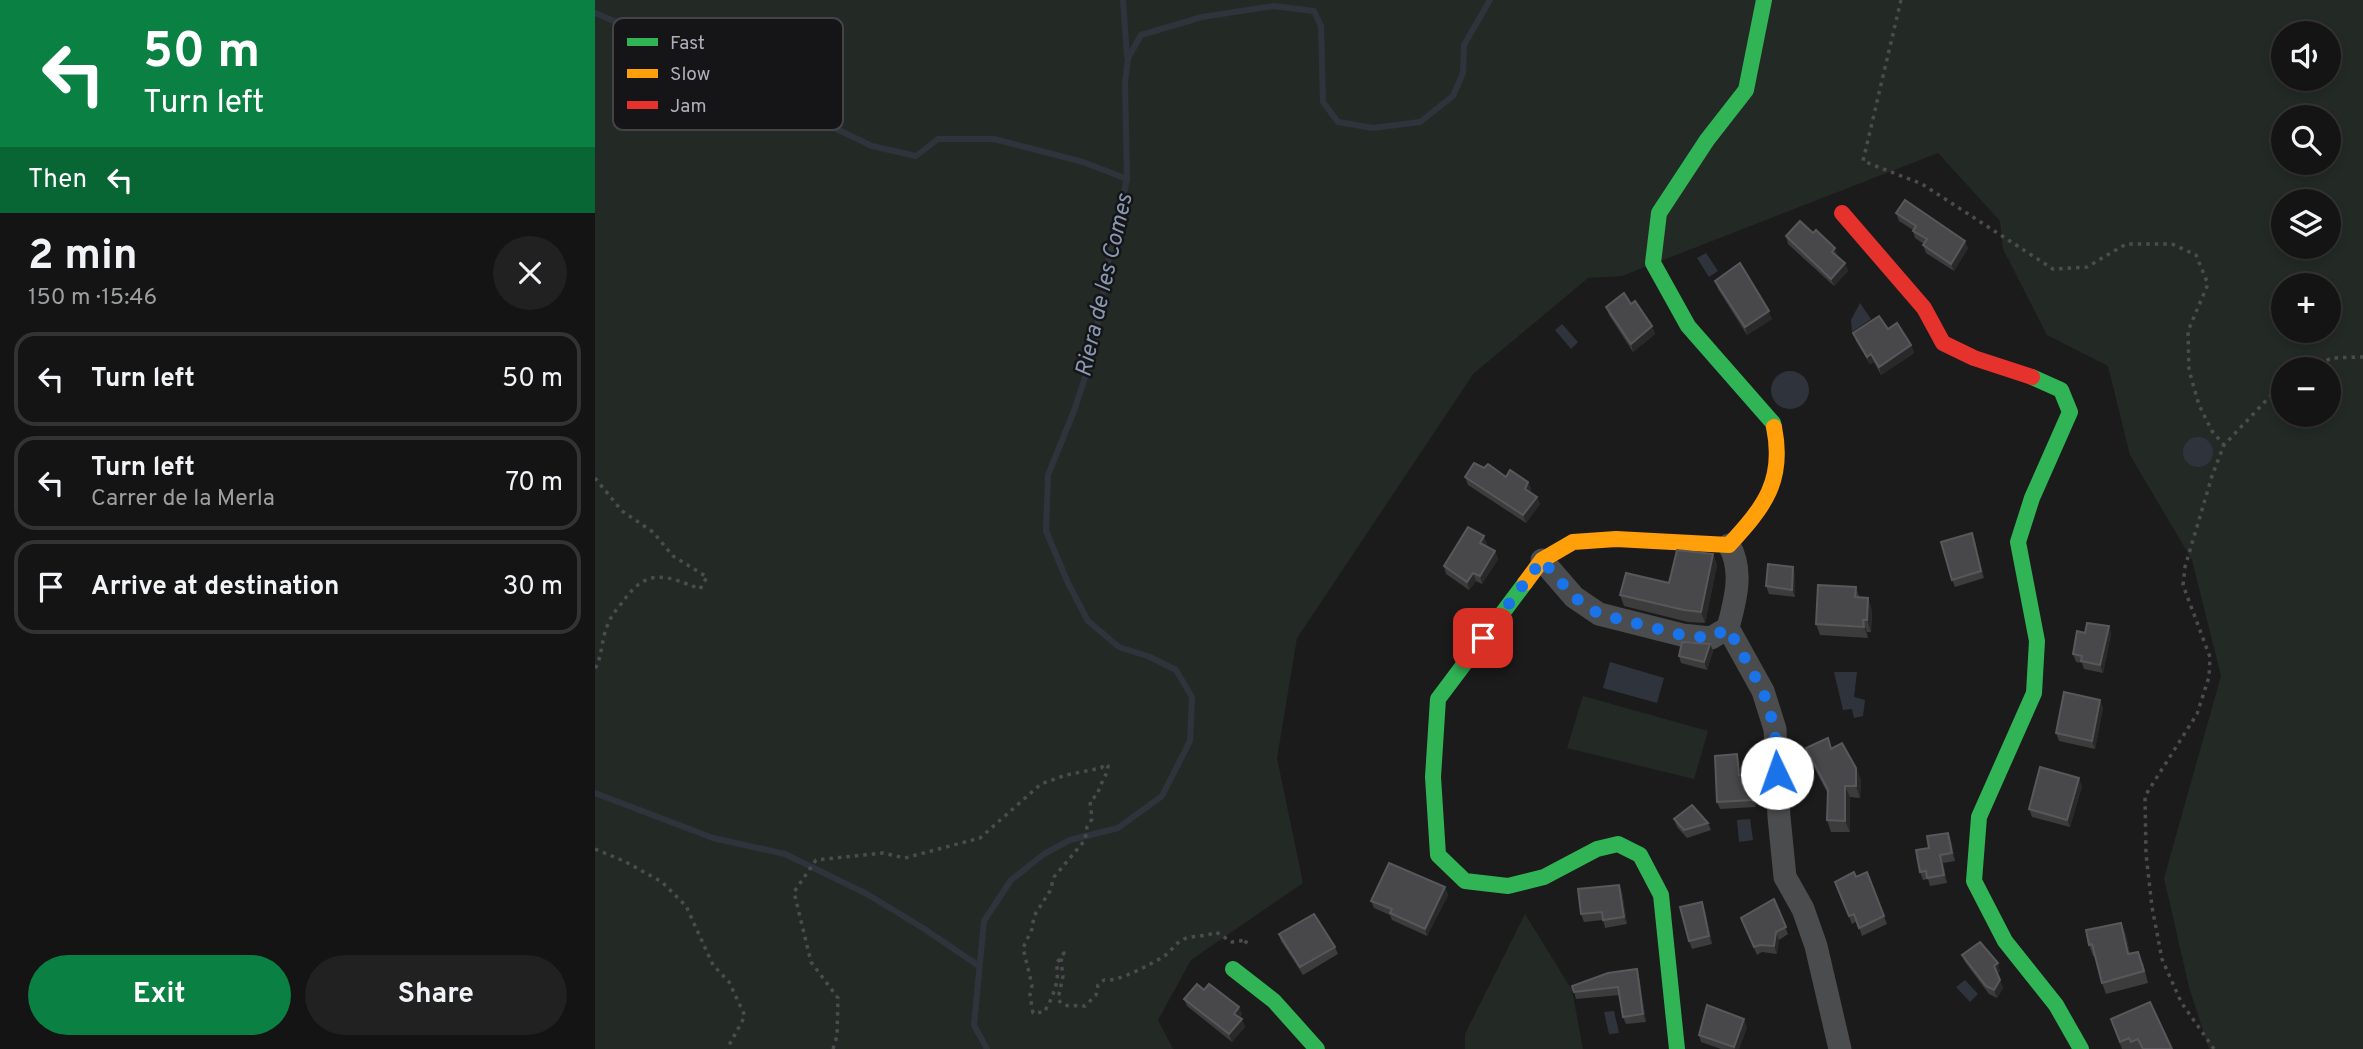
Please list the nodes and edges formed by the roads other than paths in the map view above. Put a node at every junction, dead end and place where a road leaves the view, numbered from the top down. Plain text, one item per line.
1 (1764, 0) edge
2 (1842, 213) dead end
3 (1732, 550) junction
4 (1542, 560) junction
5 (1728, 628) junction
6 (1234, 969) road end
7 (1317, 1049) edge
8 (1677, 1049) edge
9 (1840, 1049) edge
10 (2081, 1049) edge

1 - 3 street
2 - 10 street
3 - 4 street
3 - 5 street
4 - 5 street
4 - 8 street
5 - 9 street
6 - 7 street

